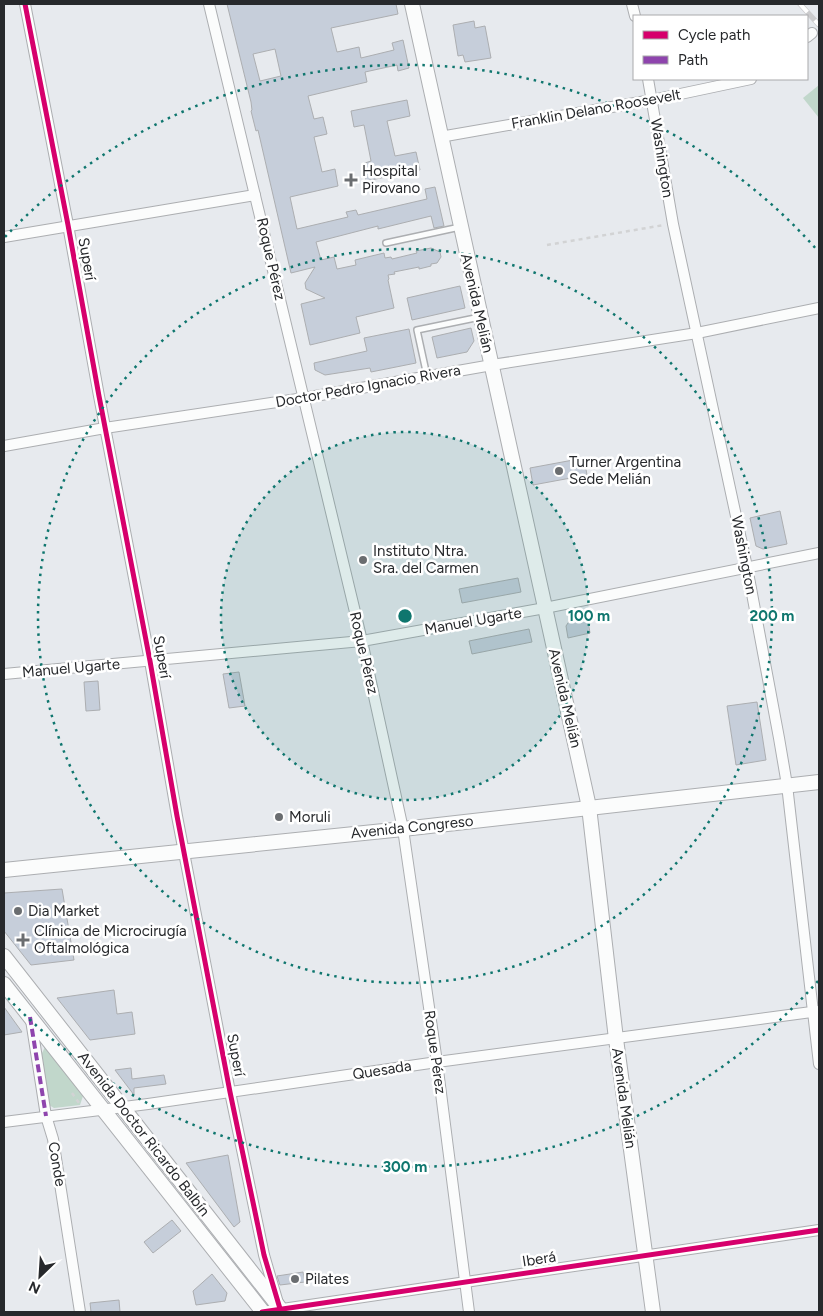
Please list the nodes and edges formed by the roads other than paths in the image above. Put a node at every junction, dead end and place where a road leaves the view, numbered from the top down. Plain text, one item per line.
1 (25, 4) edge
2 (210, 4) edge
3 (412, 4) edge
4 (648, 80) edge
5 (746, 80) edge
6 (652, 100) junction
7 (440, 137) junction
8 (256, 195) junction
9 (68, 225) junction
10 (460, 227) junction
11 (4, 237) edge
12 (386, 242) dead end
13 (819, 308) edge
14 (481, 316) junction
15 (697, 333) junction
16 (492, 365) junction
17 (427, 376) junction
18 (304, 398) junction
19 (105, 428) junction
20 (4, 446) edge
21 (819, 553) edge
22 (747, 567) junction
23 (545, 608) junction
24 (362, 641) junction
25 (150, 661) junction
26 (4, 674) edge
27 (819, 782) edge
28 (787, 785) junction
29 (589, 807) junction
30 (403, 829) junction
31 (185, 851) junction
32 (4, 870) edge
33 (4, 956) edge
34 (4, 984) edge
35 (816, 1012) edge
36 (30, 1017) junction
37 (616, 1039) junction
38 (437, 1062) junction
39 (819, 1064) edge
40 (230, 1092) junction
41 (122, 1107) junction
42 (102, 1110) junction
43 (46, 1116) junction
44 (4, 1122) edge
45 (819, 1230) edge
46 (645, 1255) junction
47 (466, 1283) junction
48 (80, 1312) edge
49 (262, 1312) edge
50 (281, 1312) edge
51 (469, 1312) edge
52 (653, 1312) edge

1 - 9 street, Superí
2 - 8 street, Roque Pérez
3 - 7 main road, Avenida Melián
4 - 6 street, Washington
5 - 6 street, Franklin Delano Roosevelt
6 - 7 street, Franklin Delano Roosevelt
6 - 15 street, Washington
7 - 10 main road, Avenida Melián
8 - 9 street
8 - 18 street, Roque Pérez
9 - 11 street
9 - 19 street, Superí
10 - 12 lane
10 - 14 main road, Avenida Melián
13 - 15 street, Doctor Pedro Ignacio Rivera
14 - 16 main road, Avenida Melián
14 - 17 lane
15 - 16 street, Doctor Pedro Ignacio Rivera
15 - 22 street, Washington
16 - 17 street, Doctor Pedro Ignacio Rivera
16 - 23 main road, Avenida Melián
17 - 18 street, Doctor Pedro Ignacio Rivera
18 - 19 street, Doctor Pedro Ignacio Rivera
18 - 24 street, Roque Pérez
19 - 20 street, Doctor Pedro Ignacio Rivera
19 - 25 street, Superí
21 - 22 street, Manuel Ugarte
22 - 23 street, Manuel Ugarte
22 - 28 street, Washington
23 - 24 street, Manuel Ugarte
23 - 29 main road, Avenida Melián
24 - 25 street, Manuel Ugarte
24 - 30 street, Roque Pérez
25 - 26 street, Manuel Ugarte
25 - 31 street, Superí
27 - 28 main road, Avenida Congreso
28 - 29 main road, Avenida Congreso
28 - 35 street, Washington
29 - 30 main road, Avenida Congreso
29 - 37 main road, Avenida Melián
30 - 31 main road, Avenida Congreso
30 - 38 street, Roque Pérez
31 - 32 main road, Avenida Congreso
31 - 40 street, Superí
33 - 41 main road, Avenida Doctor Ricardo Balbín
34 - 36 main road, Avenida Doctor Ricardo Balbín
35 - 37 street, Quesada
35 - 39 street, Washington
36 - 42 main road, Avenida Doctor Ricardo Balbín
36 - 43 street, Conde
37 - 38 street, Quesada
37 - 46 main road, Avenida Melián
38 - 40 street, Quesada
38 - 47 street, Roque Pérez
40 - 41 street, Quesada
40 - 50 street, Superí
41 - 42 street, Quesada
41 - 50 main road, Avenida Doctor Ricardo Balbín
42 - 43 street, Quesada
42 - 49 main road, Avenida Doctor Ricardo Balbín
43 - 44 street, Quesada
43 - 48 street, Conde
45 - 46 street, Iberá
46 - 47 street, Iberá
46 - 52 main road, Avenida Melián
47 - 50 street, Iberá
47 - 51 street, Roque Pérez
49 - 50 street, Iberá

